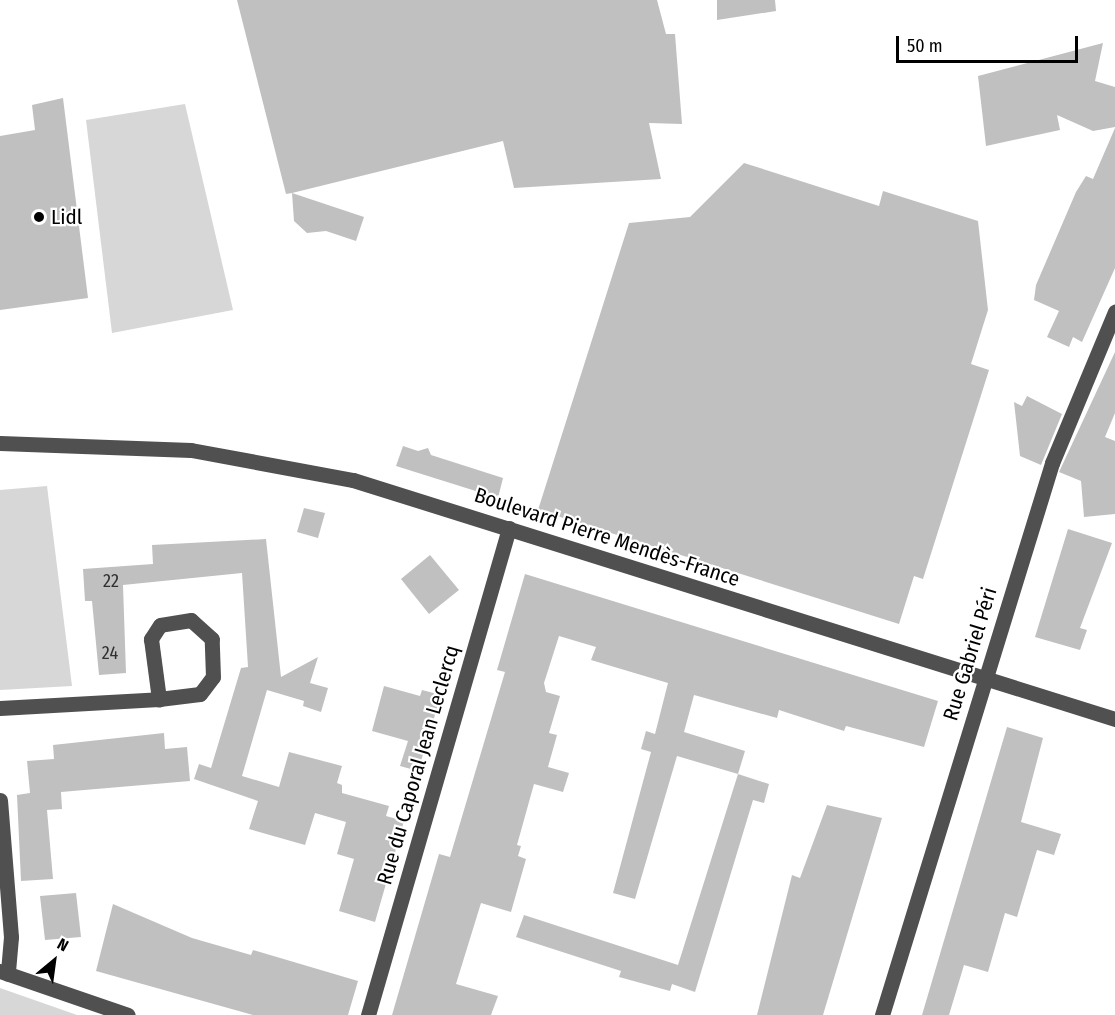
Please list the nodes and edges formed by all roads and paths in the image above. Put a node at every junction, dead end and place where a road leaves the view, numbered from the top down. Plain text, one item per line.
1 (1115, 312) edge
2 (0, 443) edge
3 (77, 444) junction
4 (0, 451) edge
5 (509, 528) junction
6 (984, 678) junction
7 (159, 699) junction
8 (0, 708) edge
9 (1115, 719) edge
10 (0, 800) edge
11 (4, 973) edge
12 (128, 1015) edge
13 (368, 1015) edge
14 (882, 1015) edge

1 - 6 street, Rue Gabriel Péri
2 - 3 street, Boulevard Pierre Mendès-France
3 - 4 street, Boulevard Pierre Mendès-France
3 - 5 street, Boulevard Pierre Mendès-France
5 - 6 street, Boulevard Pierre Mendès-France
5 - 13 street, Rue du Caporal Jean Leclercq
6 - 9 street, Boulevard Pierre Mendès-France
6 - 14 street, Rue Gabriel Péri
7 - 7 street
7 - 8 street
10 - 11 street
11 - 12 street

